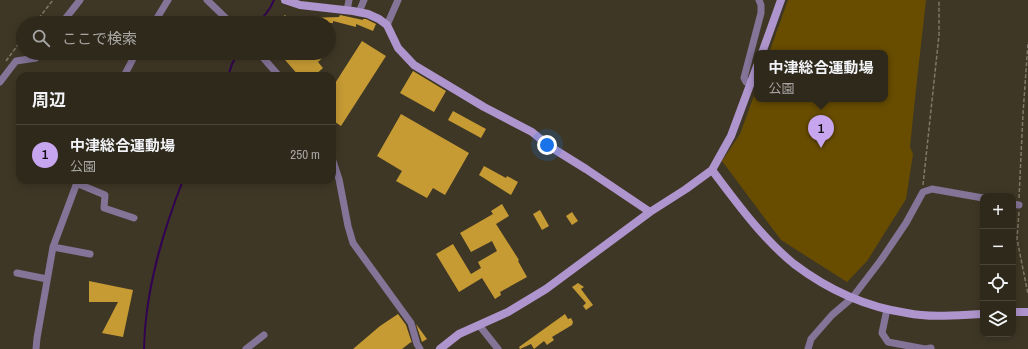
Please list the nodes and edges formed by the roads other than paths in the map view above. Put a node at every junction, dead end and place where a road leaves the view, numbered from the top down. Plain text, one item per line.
1 (80, 0) edge
2 (168, 0) edge
3 (207, 0) edge
4 (285, 0) edge
5 (349, 0) edge
6 (364, 0) edge
7 (398, 0) edge
8 (759, 0) edge
9 (781, 0) edge
10 (321, 4) edge
11 (347, 10) junction
12 (358, 12) junction
13 (67, 16) edge
14 (158, 16) edge
15 (224, 16) edge
16 (387, 25) junction
17 (763, 50) edge
18 (23, 60) edge
19 (132, 60) edge
20 (265, 60) edge
21 (126, 72) edge
22 (276, 72) edge
23 (754, 75) edge
24 (0, 82) edge
25 (751, 84) junction
26 (336, 170) edge
27 (712, 170) junction
28 (76, 184) edge
29 (81, 184) edge
30 (980, 197) edge
31 (650, 212) junction
32 (134, 218) dead end
33 (53, 247) junction
34 (90, 254) dead end
35 (17, 273) dead end
36 (47, 279) junction
37 (852, 298) junction
38 (887, 309) junction
39 (1016, 312) edge
40 (1028, 312) edge
41 (980, 314) edge
42 (479, 325) junction
43 (264, 335) dead end
44 (809, 346) edge
45 (931, 348) dead end
46 (36, 349) edge
47 (246, 349) edge
48 (420, 349) edge
49 (440, 349) edge
50 (498, 349) edge
51 (802, 349) edge

1 - 13 street
2 - 14 street
3 - 15 street
4 - 10 street
5 - 11 street
6 - 12 street
7 - 16 street
8 - 25 street
9 - 17 street
10 - 11 street
11 - 12 street
12 - 16 street
16 - 31 street
18 - 24 street
19 - 21 street
20 - 22 street
23 - 25 street
25 - 27 street
26 - 48 street
27 - 31 street
27 - 37 street
28 - 33 street
29 - 32 street
30 - 37 street
31 - 42 street
33 - 34 street
33 - 36 street
35 - 36 street
36 - 46 street
37 - 38 street
37 - 44 street
38 - 41 street
38 - 45 street
39 - 40 street
42 - 49 street
42 - 50 street
43 - 47 street
44 - 51 street

